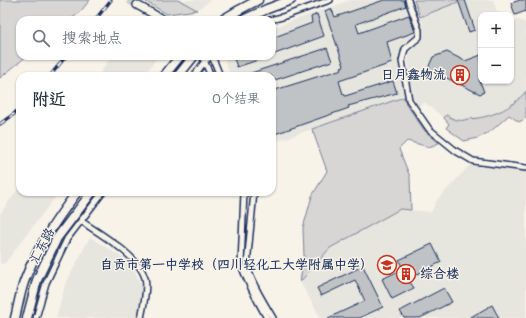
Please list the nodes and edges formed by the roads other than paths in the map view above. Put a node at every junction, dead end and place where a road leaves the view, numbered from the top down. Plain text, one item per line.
1 (258, 0) edge
2 (292, 0) edge
3 (330, 0) edge
4 (408, 0) edge
5 (137, 5) tunnel mouth
6 (157, 16) edge
7 (229, 16) edge
8 (251, 16) edge
9 (276, 18) edge
10 (177, 60) edge
11 (191, 60) edge
12 (203, 60) edge
13 (204, 60) edge
14 (213, 60) edge
15 (167, 72) edge
16 (181, 72) edge
17 (196, 72) edge
18 (209, 72) edge
19 (218, 72) edge
20 (526, 168) edge
21 (74, 196) edge
22 (89, 196) edge
23 (101, 196) edge
24 (244, 196) edge
25 (254, 196) edge
26 (81, 221) junction
27 (15, 318) edge
28 (27, 318) edge
29 (36, 318) edge
30 (142, 318) edge
31 (267, 318) edge
32 (273, 318) edge

1 - 7 main road
2 - 8 main road
3 - 9 street
4 - 20 street
5 - 6 street
10 - 15 main road
11 - 16 main road
12 - 17 street
13 - 18 street
14 - 19 street
21 - 27 main road, 汇东路
22 - 28 main road, 汇东路
23 - 26 street
24 - 31 street
25 - 32 street
26 - 29 street
26 - 30 street

